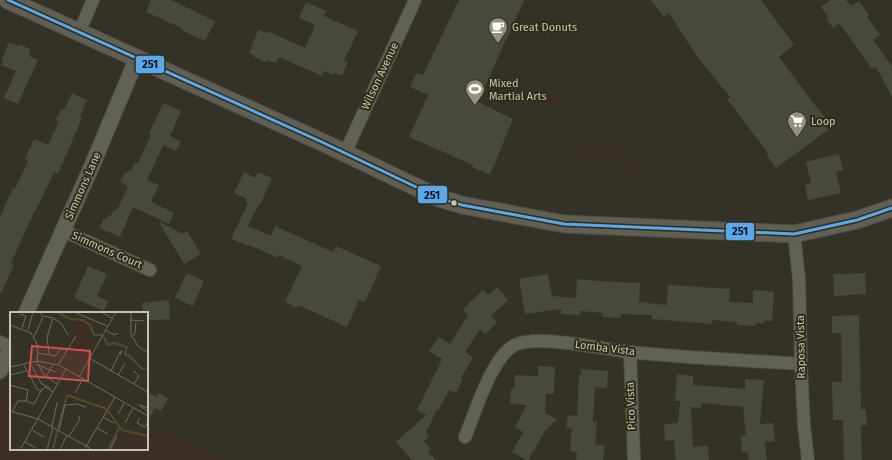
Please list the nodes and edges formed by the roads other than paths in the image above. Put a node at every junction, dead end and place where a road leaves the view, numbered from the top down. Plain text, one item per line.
1 (8, 0) edge
2 (93, 0) edge
3 (415, 0) edge
4 (79, 32) junction
5 (137, 58) junction
6 (345, 153) junction
7 (892, 208) edge
8 (64, 231) junction
9 (794, 234) junction
10 (150, 270) dead end
11 (26, 312) edge
12 (0, 342) edge
13 (10, 347) edge
14 (10, 349) edge
15 (630, 352) junction
16 (801, 364) junction
17 (0, 371) edge
18 (465, 437) dead end
19 (634, 460) edge
20 (808, 460) edge

1 - 4 main road
2 - 4 street
3 - 6 street, Wilson Avenue
4 - 5 main road
5 - 6 main road
5 - 8 street, Simmons Lane
6 - 9 main road
7 - 9 main road
8 - 10 street, Simmons Court
8 - 11 street, Simmons Lane
9 - 16 street, Raposa Vista
12 - 13 street
14 - 17 street
15 - 16 street, Lomba Vista
15 - 18 street, Lomba Vista
15 - 19 street, Pico Vista
16 - 20 street, Raposa Vista

